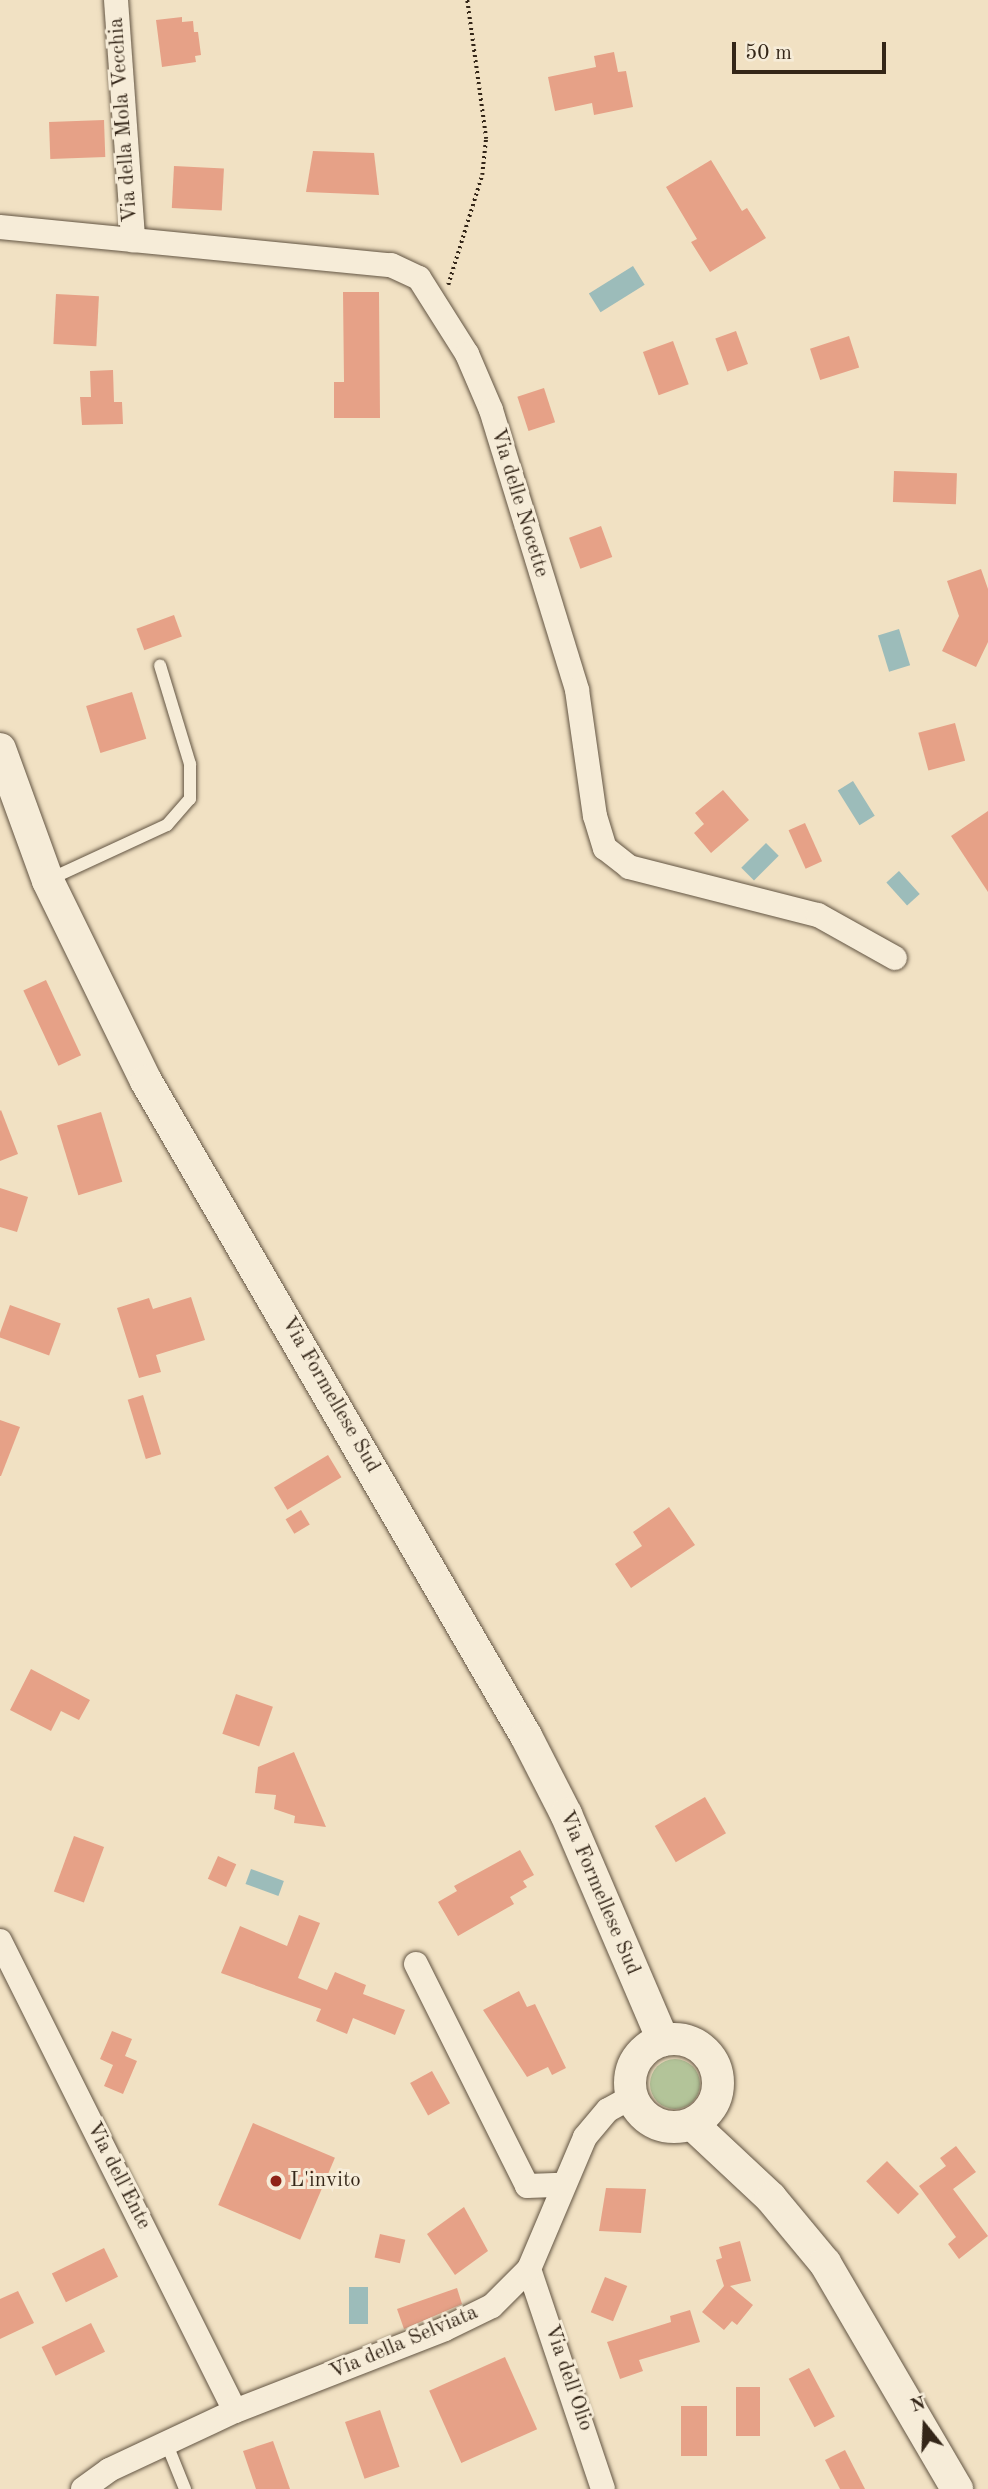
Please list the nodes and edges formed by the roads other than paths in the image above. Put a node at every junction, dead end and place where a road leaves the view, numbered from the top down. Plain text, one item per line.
1 (116, 0) edge
2 (0, 227) edge
3 (133, 240) junction
4 (160, 665) dead end
5 (0, 749) edge
6 (47, 881) junction
7 (895, 958) dead end
8 (0, 1941) edge
9 (416, 1964) dead end
10 (663, 2040) junction
11 (631, 2097) junction
12 (692, 2124) junction
13 (562, 2185) junction
14 (527, 2186) junction
15 (543, 2233) junction
16 (529, 2269) junction
17 (235, 2411) junction
18 (166, 2442) junction
19 (83, 2489) edge
20 (185, 2489) edge
21 (603, 2489) edge
22 (957, 2489) edge

1 - 3 street, Via della Mola Vecchia
2 - 3 street, Via delle Nocette
3 - 7 street, Via delle Nocette
4 - 6 lane
5 - 6 street, Via Formellese Sud
6 - 10 street, Via Formellese Sud
8 - 17 street, Via dell'Ente
9 - 14 street
10 - 11 street
10 - 12 street
11 - 12 street
11 - 13 street, Via della Selviata
12 - 22 street
13 - 14 street
13 - 15 street, Via della Selviata
14 - 15 street
15 - 16 street, Via della Selviata
16 - 17 street, Via della Selviata
16 - 21 street, Via dell'Olio
17 - 18 street, Via della Selviata
18 - 19 street, Via della Selviata
18 - 20 lane

